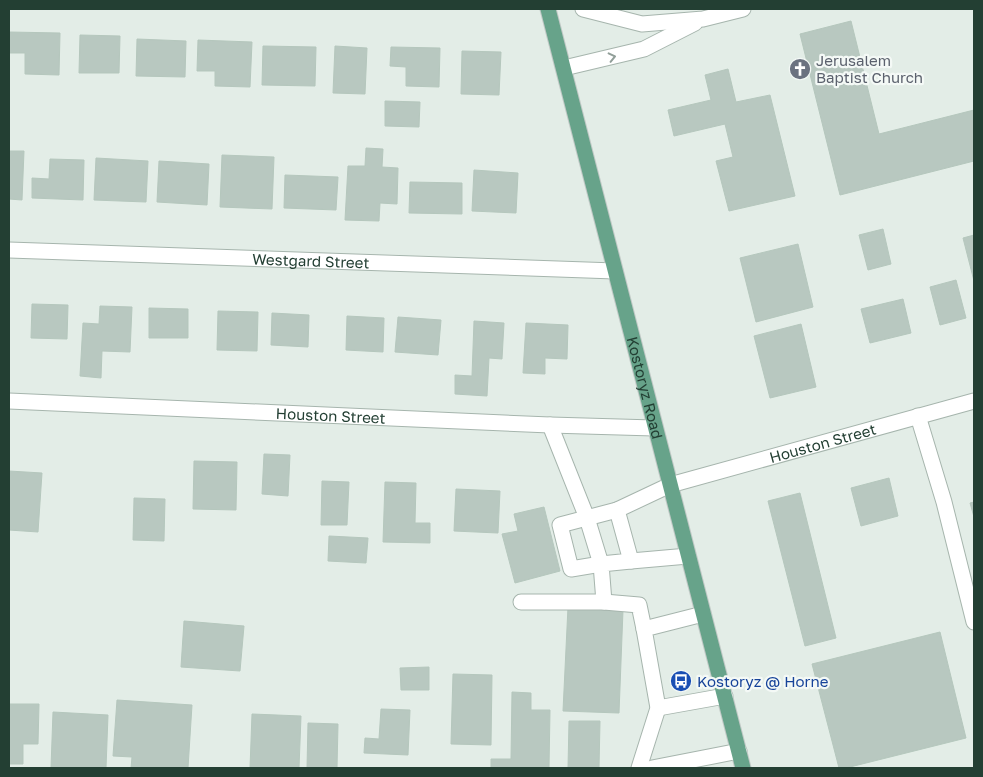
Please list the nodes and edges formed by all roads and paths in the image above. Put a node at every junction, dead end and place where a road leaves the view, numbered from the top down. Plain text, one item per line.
1 (548, 9) edge
2 (582, 9) edge
3 (743, 9) edge
4 (704, 19) junction
5 (564, 68) junction
6 (9, 250) edge
7 (615, 271) junction
8 (9, 401) edge
9 (974, 401) edge
10 (918, 416) junction
11 (550, 425) junction
12 (654, 428) junction
13 (670, 485) junction
14 (618, 510) junction
15 (587, 518) junction
16 (688, 556) junction
17 (631, 561) junction
18 (601, 564) junction
19 (521, 602) dead end
20 (604, 602) junction
21 (703, 614) junction
22 (974, 622) edge
23 (644, 629) junction
24 (725, 696) junction
25 (658, 708) junction
26 (739, 751) junction
27 (639, 768) edge
28 (652, 768) edge
29 (744, 768) edge

1 - 5 main road, Kostoryz Road
2 - 4 street
3 - 4 street
5 -> 4 street
5 - 7 main road, Kostoryz Road
6 - 7 street, Westgard Street
7 - 12 main road, Kostoryz Road
8 - 11 street, Houston Street
9 - 10 street, Houston Street
10 - 13 street, Houston Street
10 - 22 street
11 - 12 street, Houston Street
11 - 15 street
12 - 13 main road, Kostoryz Road
13 - 14 street, Houston Street
13 - 16 main road, Kostoryz Road
14 - 15 street, Houston Street
14 - 17 street
15 - 18 street
15 - 18 street, Houston Street
16 - 17 street
16 - 21 main road, Kostoryz Road
17 - 18 street
18 - 20 street
19 - 20 street
20 - 23 street
21 - 23 street
21 - 24 main road, Kostoryz Road
23 - 25 street
24 - 25 street
24 - 26 main road, Kostoryz Road
25 - 27 street
26 - 28 street
26 - 29 main road, Kostoryz Road

